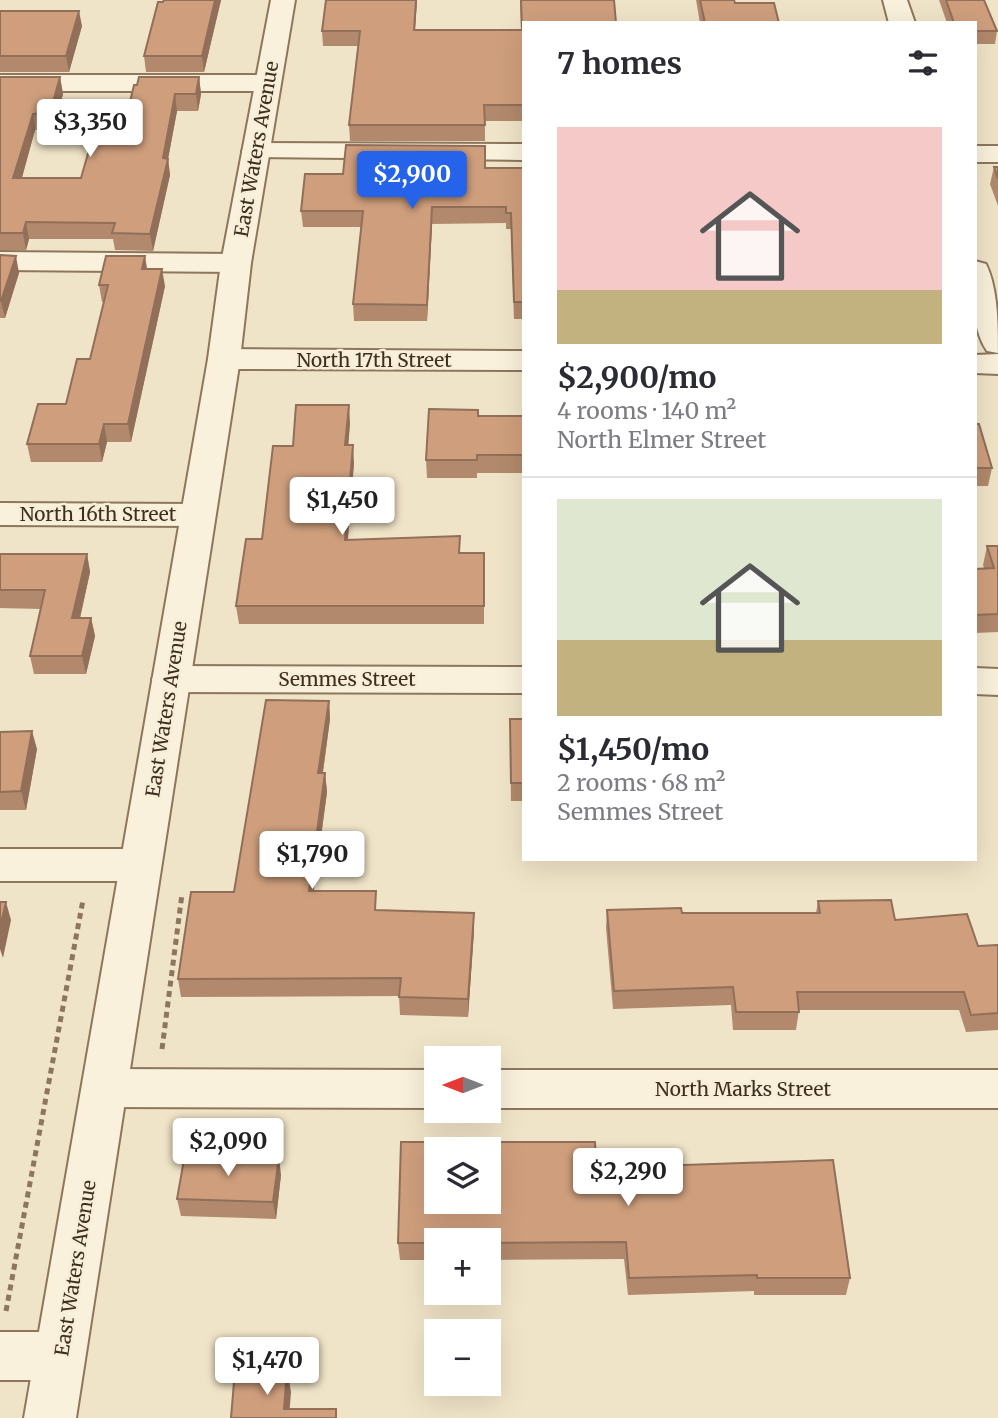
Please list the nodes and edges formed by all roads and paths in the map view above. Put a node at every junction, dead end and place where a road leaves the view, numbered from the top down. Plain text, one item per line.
1 (283, 0) edge
2 (895, 0) edge
3 (901, 21) edge
4 (0, 83) edge
5 (268, 83) junction
6 (256, 151) junction
7 (522, 152) edge
8 (977, 154) edge
9 (998, 154) edge
10 (0, 261) edge
11 (236, 263) junction
12 (977, 276) edge
13 (998, 344) edge
14 (224, 359) junction
15 (522, 361) edge
16 (977, 364) edge
17 (998, 364) edge
18 (0, 514) edge
19 (196, 515) junction
20 (171, 679) junction
21 (522, 680) edge
22 (977, 681) edge
23 (998, 681) edge
24 (0, 865) edge
25 (140, 865) junction
26 (85, 887) dead end
27 (183, 891) dead end
28 (162, 1056) dead end
29 (105, 1088) junction
30 (424, 1089) edge
31 (501, 1089) edge
32 (998, 1089) edge
33 (2, 1337) edge
34 (60, 1356) junction
35 (50, 1418) edge

1 - 5 street, East Waters Avenue
2 - 3 street
4 - 5 street
5 - 6 street, East Waters Avenue
6 - 7 street
6 - 11 street, East Waters Avenue
8 - 9 street
10 - 11 street
11 - 14 street, East Waters Avenue
12 - 13 street
14 - 15 street, North 17th Street
14 - 19 street, East Waters Avenue
16 - 17 street
18 - 19 street, North 16th Street
19 - 20 street, East Waters Avenue
20 - 21 street, Semmes Street
20 - 25 street, East Waters Avenue
22 - 23 street
24 - 25 street
25 - 29 street, East Waters Avenue
26 - 33 path
27 - 28 path
29 - 30 street
29 - 34 street, East Waters Avenue
31 - 32 street, North Marks Street
33 - 34 street
34 - 35 street, East Waters Avenue

